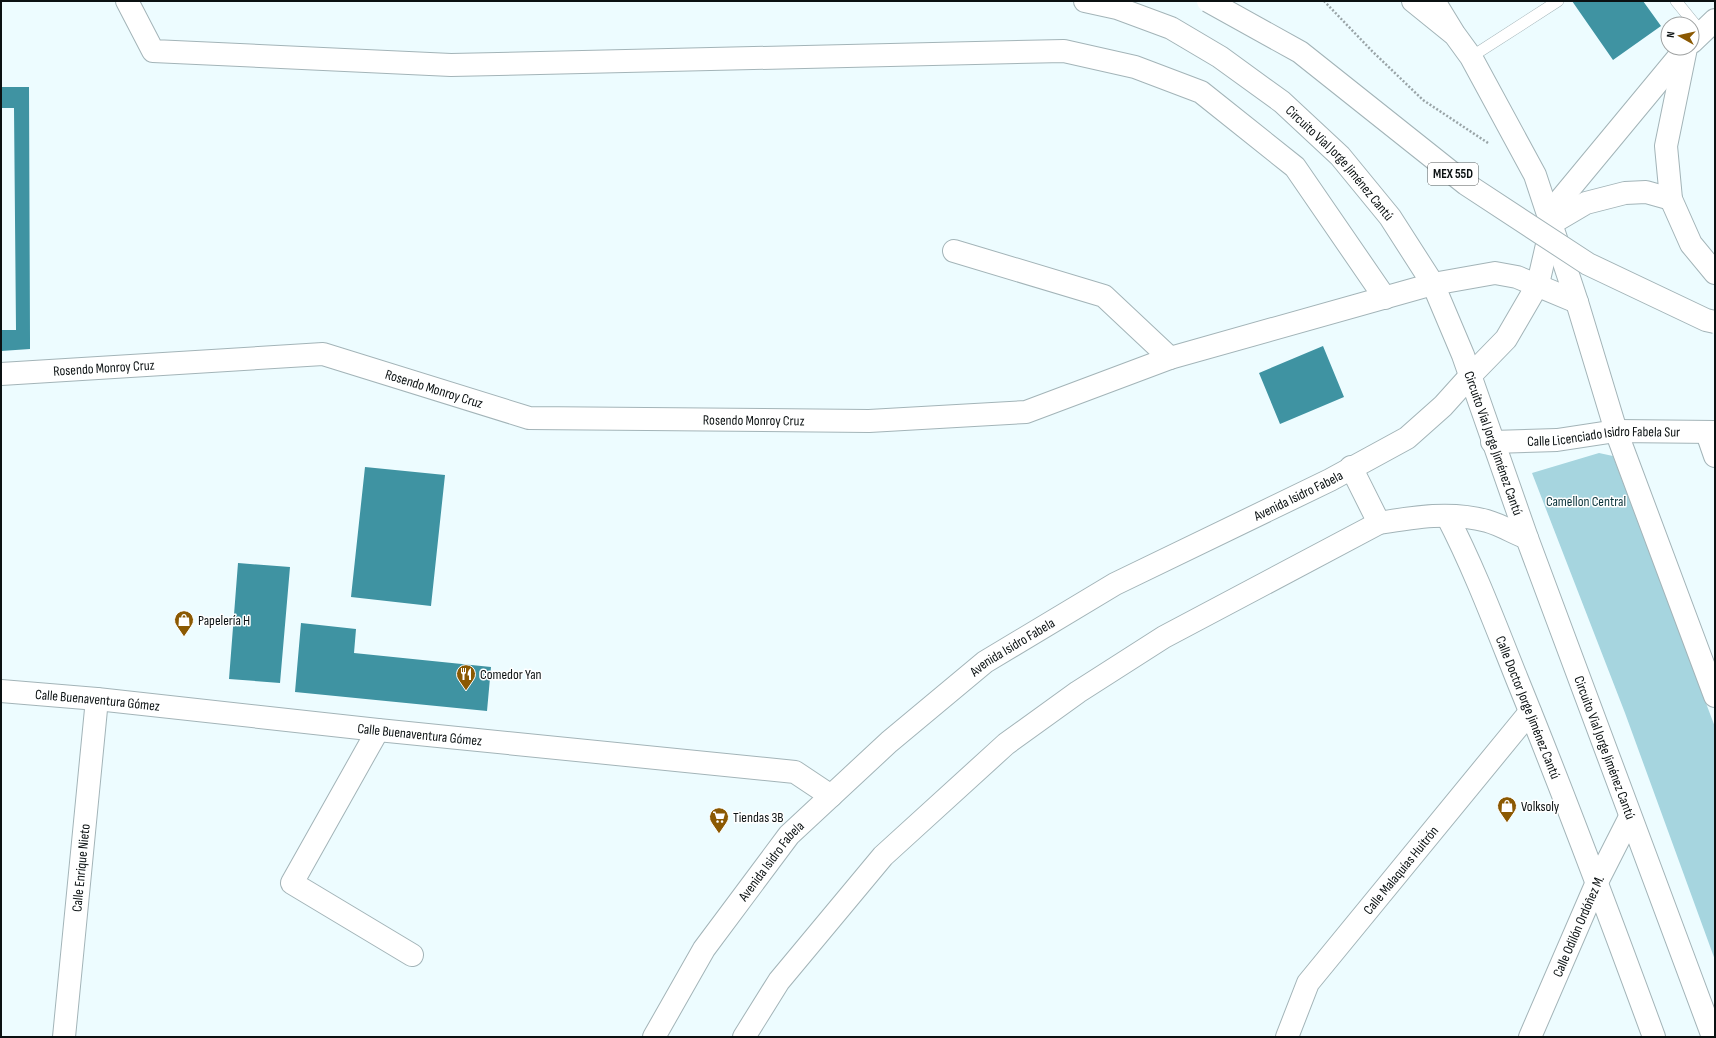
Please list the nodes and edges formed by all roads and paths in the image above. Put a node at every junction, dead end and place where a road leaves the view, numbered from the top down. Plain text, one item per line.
1 (127, 1) edge
2 (1085, 1) edge
3 (1208, 1) edge
4 (1324, 1) edge
5 (1413, 1) edge
6 (1434, 1) edge
7 (1558, 1) edge
8 (1676, 1) edge
9 (1703, 32) edge
10 (1455, 35) junction
11 (1679, 56) edge
12 (1684, 56) edge
13 (1471, 57) junction
14 (1489, 144) dead end
15 (1671, 199) junction
16 (1552, 223) junction
17 (954, 251) dead end
18 (1715, 273) edge
19 (1433, 284) junction
20 (1538, 284) junction
21 (1385, 298) junction
22 (1577, 302) junction
23 (1715, 322) edge
24 (1170, 358) junction
25 (1, 374) edge
26 (1470, 376) junction
27 (1616, 431) junction
28 (1711, 432) edge
29 (1492, 442) junction
30 (1715, 456) edge
31 (1351, 467) junction
32 (1447, 516) junction
33 (1379, 523) junction
34 (1527, 538) junction
35 (1, 691) edge
36 (1715, 696) edge
37 (97, 699) junction
38 (1530, 712) junction
39 (378, 730) junction
40 (831, 796) junction
41 (1630, 817) junction
42 (1597, 882) junction
43 (412, 955) dead end
44 (64, 1037) edge
45 (654, 1037) edge
46 (744, 1037) edge
47 (1287, 1037) edge
48 (1530, 1037) edge
49 (1654, 1037) edge
50 (1713, 1037) edge

1 - 21 main road
2 - 19 main road, Circuito Vial Jorge Jiménez Cantú
3 - 23 main road, MEX 55D, bridge
4 - 14 path
5 - 10 main road
6 - 10 main road
7 - 13 lane
8 - 9 lane
10 - 13 main road
11 - 16 main road, Avenida Isidro Fabela
12 - 15 main road
13 - 16 main road
15 - 16 main road
15 - 18 main road
16 - 20 main road, Avenida Isidro Fabela
16 - 22 main road
17 - 24 main road
19 - 20 main road, Rosendo Monroy Cruz
19 - 21 main road, Rosendo Monroy Cruz
19 - 26 main road, Circuito Vial Jorge Jiménez Cantú
20 - 22 main road, Rosendo Monroy Cruz
20 - 26 main road, Avenida Isidro Fabela
21 - 24 main road, Rosendo Monroy Cruz
22 - 27 main road
24 - 25 main road, Rosendo Monroy Cruz
26 - 29 main road, Circuito Vial Jorge Jiménez Cantú
26 - 31 main road, Avenida Isidro Fabela
27 - 28 main road, Calle Licenciado Isidro Fabela Sur
27 - 29 main road, Calle Licenciado Isidro Fabela Sur
27 - 36 main road
28 - 30 main road
29 - 34 main road, Circuito Vial Jorge Jiménez Cantú
31 - 33 main road
31 - 40 main road, Avenida Isidro Fabela
32 - 33 main road
32 - 34 main road
32 - 38 main road, Calle Doctor Jorge Jiménez Cantú
33 - 46 main road
34 - 41 main road, Circuito Vial Jorge Jiménez Cantú
35 - 37 main road, Calle Buenaventura Gómez
37 - 39 main road, Calle Buenaventura Gómez
37 - 44 main road, Calle Enrique Nieto
38 - 42 main road, Calle Doctor Jorge Jiménez Cantú
38 - 47 main road, Calle Malaquías Huitrón
39 - 40 main road, Calle Buenaventura Gómez
39 - 43 main road
40 - 45 main road, Avenida Isidro Fabela
41 - 42 main road, Calle Odilón Ordóñez M.
41 - 50 main road, Circuito Vial Jorge Jiménez Cantú
42 - 48 main road, Calle Odilón Ordóñez M.
42 - 49 main road, Calle Doctor Jorge Jiménez Cantú

